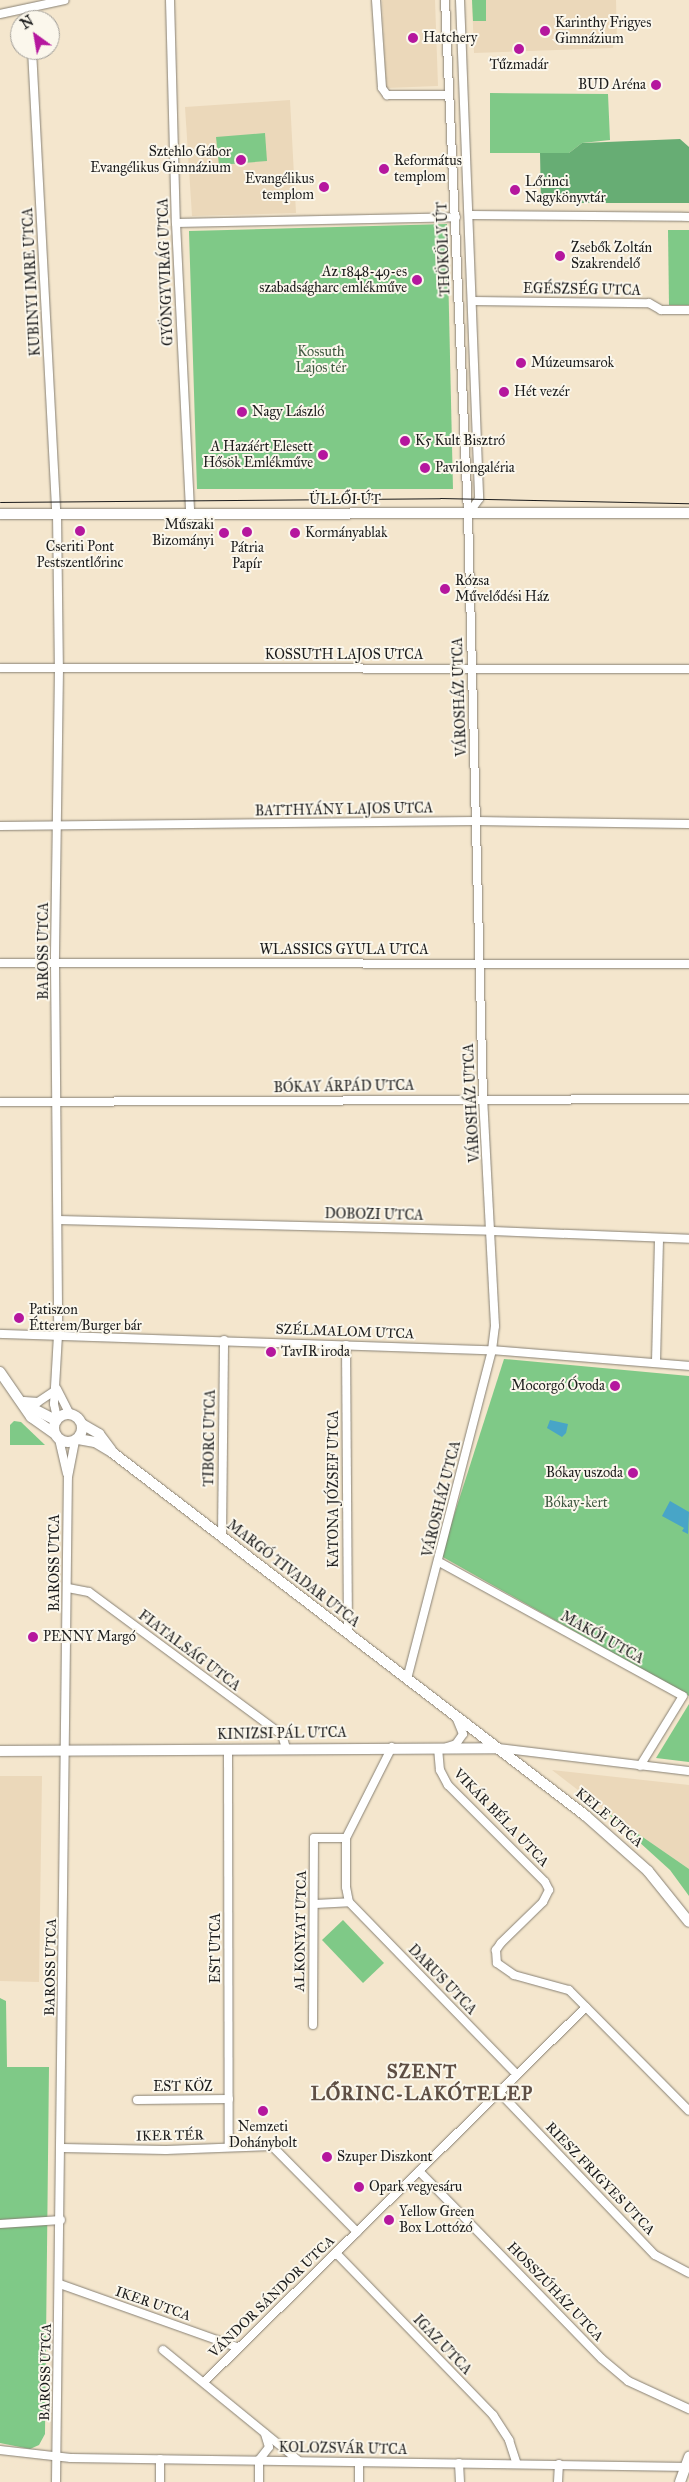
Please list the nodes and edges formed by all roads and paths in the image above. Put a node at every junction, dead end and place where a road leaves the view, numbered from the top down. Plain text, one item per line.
1 (17, 0) edge
2 (65, 0) edge
3 (170, 0) edge
4 (376, 0) edge
5 (445, 0) edge
6 (460, 0) edge
7 (30, 8) joint
8 (17, 10) joint
9 (33, 60) edge
10 (448, 95) junction
11 (470, 215) junction
12 (456, 217) junction
13 (689, 217) edge
14 (176, 223) junction
15 (472, 301) junction
16 (689, 310) edge
17 (464, 436) junction
18 (477, 436) junction
19 (56, 513) junction
20 (190, 513) junction
21 (689, 513) edge
22 (0, 514) edge
23 (468, 514) junction
24 (470, 667) junction
25 (0, 668) edge
26 (59, 668) junction
27 (689, 669) edge
28 (476, 821) junction
29 (689, 824) edge
30 (0, 826) edge
31 (57, 826) junction
32 (0, 962) edge
33 (55, 962) junction
34 (480, 962) junction
35 (689, 964) edge
36 (483, 1098) junction
37 (689, 1099) edge
38 (0, 1102) edge
39 (58, 1102) junction
40 (58, 1220) junction
41 (493, 1230) junction
42 (659, 1238) junction
43 (689, 1240) edge
44 (0, 1334) edge
45 (58, 1335) junction
46 (224, 1340) junction
47 (346, 1345) junction
48 (492, 1350) junction
49 (656, 1362) junction
50 (689, 1366) edge
51 (0, 1372) edge
52 (57, 1388) junction
53 (20, 1400) junction
54 (70, 1414) junction
55 (57, 1419) junction
56 (82, 1424) junction
57 (56, 1436) junction
58 (76, 1440) junction
59 (113, 1453) junction
60 (68, 1477) junction
61 (222, 1536) junction
62 (439, 1562) junction
63 (68, 1588) junction
64 (348, 1633) junction
65 (407, 1679) junction
66 (456, 1717) junction
67 (392, 1747) junction
68 (286, 1748) junction
69 (443, 1748) junction
70 (498, 1748) junction
71 (228, 1749) junction
72 (0, 1751) edge
73 (66, 1751) junction
74 (640, 1766) junction
75 (689, 1771) edge
76 (346, 1838) junction
77 (349, 1902) junction
78 (315, 1904) junction
79 (689, 1922) edge
80 (586, 2008) junction
81 (313, 2024) dead end
82 (516, 2074) junction
83 (500, 2093) junction
84 (229, 2099) junction
85 (137, 2100) dead end
86 (689, 2111) edge
87 (229, 2147) junction
88 (62, 2148) junction
89 (419, 2171) junction
90 (60, 2220) junction
91 (0, 2224) edge
92 (357, 2232) junction
93 (336, 2253) junction
94 (689, 2273) edge
95 (60, 2284) junction
96 (237, 2346) junction
97 (163, 2350) dead end
98 (204, 2382) junction
99 (689, 2409) edge
100 (265, 2432) junction
101 (0, 2450) edge
102 (56, 2458) junction
103 (160, 2459) junction
104 (259, 2460) junction
105 (298, 2460) junction
106 (359, 2462) junction
107 (459, 2463) junction
108 (517, 2464) junction
109 (559, 2464) junction
110 (688, 2464) edge
111 (56, 2482) edge
112 (160, 2482) edge
113 (259, 2482) edge
114 (359, 2482) edge
115 (460, 2482) edge
116 (558, 2482) edge
117 (680, 2482) edge

1 - 8 street
2 - 7 street
3 - 14 street, GYÖNGYVIRÁG UTCA
4 - 10 street
5 - 10 street, THÖKÖLY ÚT
6 - 11 street, THÖKÖLY ÚT
7 - 8 street
9 - 19 street, KUBINYI IMRE UTCA
10 - 12 street, THÖKÖLY ÚT
11 - 13 street
11 - 15 street, THÖKÖLY ÚT
12 - 14 street
12 - 17 street, THÖKÖLY ÚT
14 - 20 street, GYÖNGYVIRÁG UTCA
15 - 16 street, EGÉSZSÉG UTCA
15 - 18 street, THÖKÖLY ÚT
17 - 18 street
17 - 23 street, THÖKÖLY ÚT
18 - 23 street, THÖKÖLY ÚT
19 - 20 street, ÜLLŐI ÚT
19 - 22 street, ÜLLŐI ÚT
19 - 26 street, BAROSS UTCA
20 - 23 street, ÜLLŐI ÚT
21 - 23 street, ÜLLŐI ÚT
23 - 24 street, VÁROSHÁZ UTCA
24 - 26 street, KOSSUTH LAJOS UTCA
24 - 27 street, KOSSUTH LAJOS UTCA
24 - 28 street, VÁROSHÁZ UTCA
25 - 26 street, KOSSUTH LAJOS UTCA
26 - 31 street, BAROSS UTCA
28 - 29 street, BATTHYÁNY LAJOS UTCA
28 - 31 street, BATTHYÁNY LAJOS UTCA
28 - 34 street, VÁROSHÁZ UTCA
30 - 31 street, BATTHYÁNY LAJOS UTCA
31 - 33 street, BAROSS UTCA
32 - 33 street, WLASSICS GYULA UTCA
33 - 34 street, WLASSICS GYULA UTCA
33 - 39 street, BAROSS UTCA
34 - 35 street, WLASSICS GYULA UTCA
34 - 36 street, VÁROSHÁZ UTCA
36 - 37 street, BÓKAY ÁRPÁD UTCA
36 - 39 street, BÓKAY ÁRPÁD UTCA
36 - 41 street, VÁROSHÁZ UTCA
38 - 39 street, BÓKAY ÁRPÁD UTCA
39 - 40 street, BAROSS UTCA
40 - 41 street, DOBOZI UTCA
40 - 45 street, BAROSS UTCA
41 - 42 street, DOBOZI UTCA
41 - 48 street, VÁROSHÁZ UTCA
42 - 43 street, DOBOZI UTCA
42 - 49 street
44 - 45 street, SZÉLMALOM UTCA
45 - 46 street, SZÉLMALOM UTCA
45 - 52 street, BAROSS UTCA
46 - 47 street, SZÉLMALOM UTCA
46 - 61 street, TIBORC UTCA
47 - 48 street, SZÉLMALOM UTCA
47 - 64 street, KATONA JÓZSEF UTCA
48 - 49 street, SZÉLMALOM UTCA
48 - 62 street, VÁROSHÁZ UTCA
49 - 50 street, SZÉLMALOM UTCA
51 - 53 street
52 - 53 street
52 - 54 street, BAROSS UTCA
52 - 55 street, BAROSS UTCA
53 - 55 street
53 - 57 street
54 - 55 street
54 - 56 street, MARGÓ TIVADAR UTCA
55 - 57 street
56 - 58 street
56 - 59 street, MARGÓ TIVADAR UTCA
57 - 58 street, MARGÓ TIVADAR UTCA
57 - 60 street, BAROSS UTCA
58 - 59 street, MARGÓ TIVADAR UTCA
58 - 60 street, BAROSS UTCA
59 - 61 street, MARGÓ TIVADAR UTCA
60 - 63 street, BAROSS UTCA
61 - 64 street, MARGÓ TIVADAR UTCA
62 - 65 street, VÁROSHÁZ UTCA
62 - 74 street, MAKÓI UTCA
63 - 68 street, FIATALSÁG UTCA
63 - 73 street, BAROSS UTCA
64 - 65 street, MARGÓ TIVADAR UTCA
65 - 66 street, MARGÓ TIVADAR UTCA
66 - 69 street
66 - 70 street, MARGÓ TIVADAR UTCA
67 - 68 street, KINIZSI PÁL UTCA
67 - 69 street, KINIZSI PÁL UTCA
67 - 76 street
68 - 71 street, KINIZSI PÁL UTCA
69 - 70 street, KINIZSI PÁL UTCA
69 - 80 street, VIKÁR BÉLA UTCA
70 - 74 street, MARGÓ TIVADAR UTCA
70 - 79 street, KELE UTCA
71 - 73 street, KINIZSI PÁL UTCA
71 - 84 street, EST UTCA
72 - 73 street, KINIZSI PÁL UTCA
73 - 88 street, BAROSS UTCA
74 - 75 street, MARGÓ TIVADAR UTCA
76 - 77 street
76 - 78 street, ALKONYAT UTCA
77 - 78 street
77 - 82 street, DARUS UTCA
78 - 81 street, ALKONYAT UTCA
80 - 82 street, VÁNDOR SÁNDOR UTCA
80 - 86 street, VIKÁR BÉLA UTCA
82 - 83 street, VÁNDOR SÁNDOR UTCA
83 - 89 street, VÁNDOR SÁNDOR UTCA
83 - 94 street, RIESZ FRIGYES UTCA
84 - 85 street, EST KÖZ
84 - 87 street, EST UTCA
87 - 88 street, IKER TÉR
87 - 92 street, IKER TÉR
88 - 90 street, BAROSS UTCA
89 - 92 street, VÁNDOR SÁNDOR UTCA
89 - 99 street, HOSSZÚHÁZ UTCA
90 - 91 street
90 - 95 street, BAROSS UTCA
92 - 93 street, VÁNDOR SÁNDOR UTCA
93 - 96 street, VÁNDOR SÁNDOR UTCA
93 - 108 street, IGAZ UTCA
95 - 96 street, IKER UTCA
95 - 102 street, BAROSS UTCA
96 - 98 street, VÁNDOR SÁNDOR UTCA
97 - 98 street
98 - 100 street
100 - 104 street
100 - 105 street
101 - 102 street, KOLOZSVÁR UTCA
102 - 103 street, KOLOZSVÁR UTCA
102 - 111 street, BAROSS UTCA
103 - 104 street, KOLOZSVÁR UTCA
103 - 112 street
104 - 105 street, KOLOZSVÁR UTCA
104 - 113 street
105 - 106 street, KOLOZSVÁR UTCA
106 - 107 street, KOLOZSVÁR UTCA
106 - 114 street
107 - 108 street, KOLOZSVÁR UTCA
107 - 115 street
108 - 109 street, KOLOZSVÁR UTCA
109 - 110 street, KOLOZSVÁR UTCA
109 - 116 street
110 - 117 street

